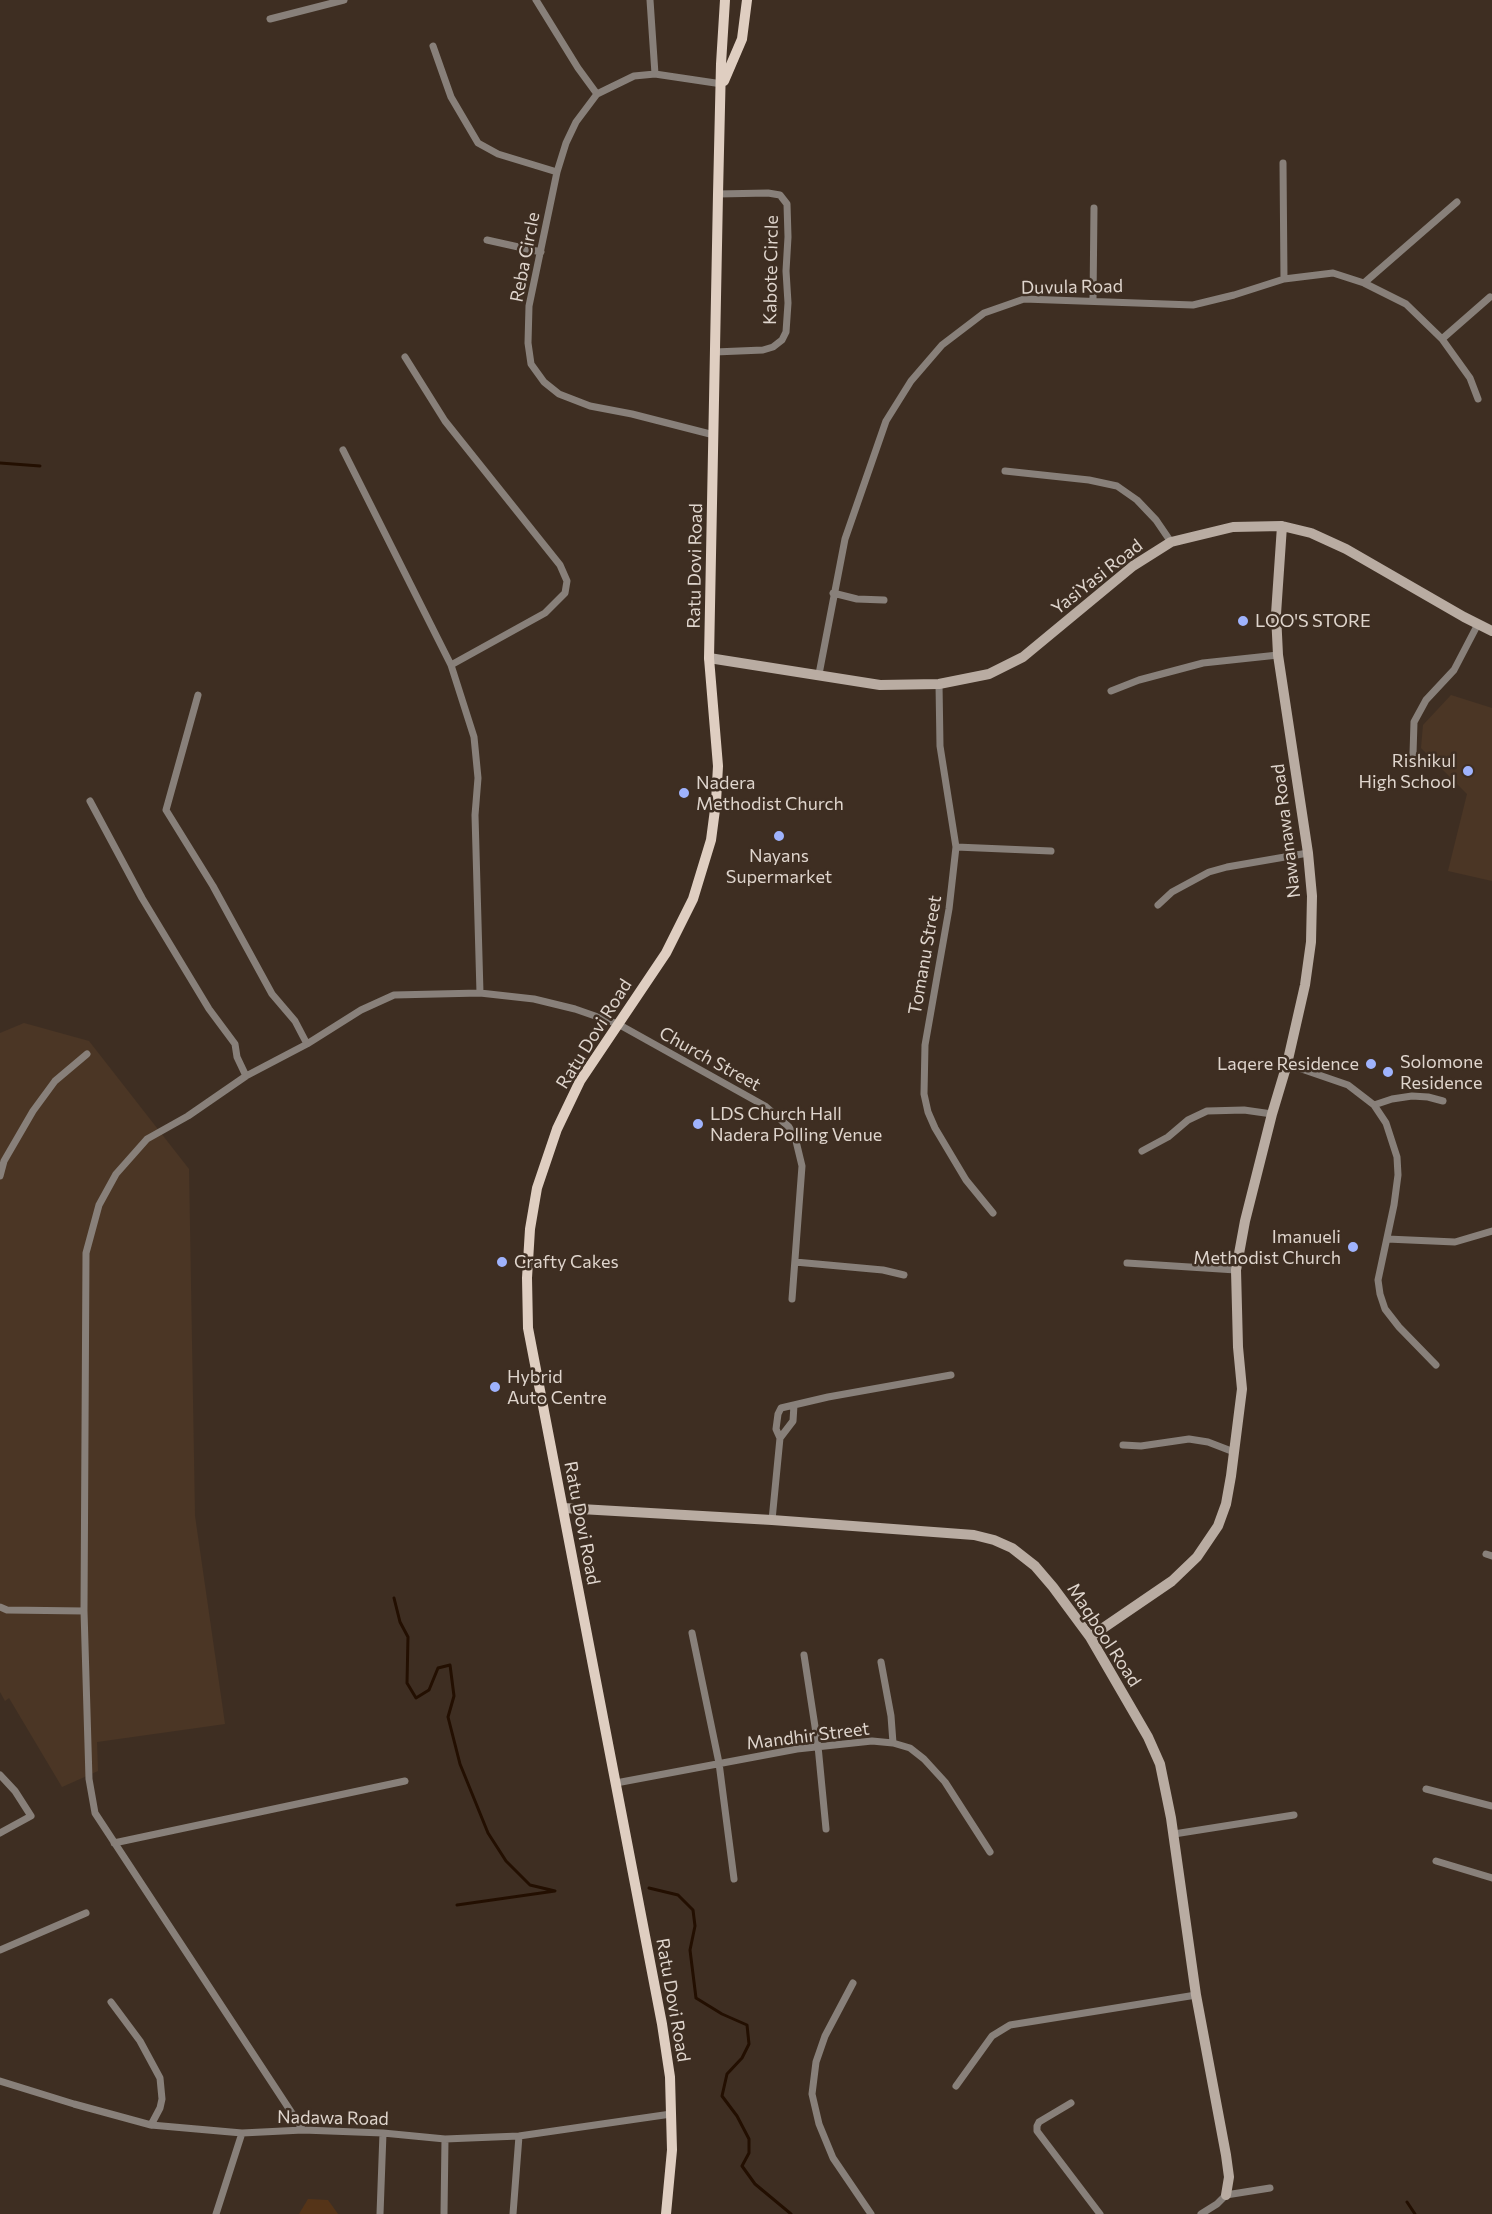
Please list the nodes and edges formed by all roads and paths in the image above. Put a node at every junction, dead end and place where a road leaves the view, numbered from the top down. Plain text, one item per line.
1 (344, 0) edge
2 (536, 0) edge
3 (650, 0) edge
4 (725, 0) edge
5 (747, 0) edge
6 (270, 19) dead end
7 (433, 46) dead end
8 (655, 74) junction
9 (722, 84) junction
10 (597, 94) junction
11 (1283, 163) dead end
12 (557, 172) junction
13 (718, 194) junction
14 (1457, 202) dead end
15 (1094, 208) dead end
16 (488, 240) dead end
17 (541, 252) junction
18 (1284, 279) junction
19 (1364, 283) junction
20 (1490, 297) dead end
21 (1093, 300) junction
22 (1442, 339) junction
23 (715, 352) junction
24 (405, 357) dead end
25 (1478, 399) dead end
26 (714, 435) junction
27 (343, 450) dead end
28 (1005, 471) dead end
29 (1282, 526) junction
30 (1171, 542) junction
31 (833, 593) junction
32 (884, 600) dead end
33 (1478, 624) junction
34 (1492, 631) edge
35 (1278, 655) junction
36 (709, 658) junction
37 (451, 666) junction
38 (819, 674) junction
39 (939, 684) junction
40 (1111, 691) dead end
41 (198, 695) dead end
42 (1413, 754) dead end
43 (90, 801) dead end
44 (956, 847) junction
45 (1051, 852) dead end
46 (1308, 853) junction
47 (1158, 905) dead end
48 (480, 993) junction
49 (618, 1024) junction
50 (307, 1044) junction
51 (87, 1054) dead end
52 (1287, 1064) junction
53 (246, 1076) junction
54 (1443, 1101) dead end
55 (1374, 1106) junction
56 (1272, 1114) junction
57 (1142, 1151) dead end
58 (2, 1160) edge
59 (0, 1176) edge
60 (993, 1213) dead end
61 (1492, 1231) edge
62 (1387, 1239) junction
63 (795, 1262) junction
64 (1127, 1263) dead end
65 (1236, 1270) junction
66 (904, 1275) dead end
67 (792, 1299) dead end
68 (1436, 1365) dead end
69 (951, 1375) dead end
70 (794, 1405) junction
71 (780, 1438) junction
72 (1123, 1445) dead end
73 (1234, 1452) junction
74 (563, 1508) junction
75 (772, 1520) junction
76 (0, 1607) edge
77 (84, 1611) junction
78 (692, 1633) dead end
79 (1090, 1637) junction
80 (804, 1655) dead end
81 (881, 1662) dead end
82 (894, 1743) junction
83 (818, 1746) junction
84 (719, 1763) junction
85 (0, 1775) edge
86 (405, 1781) dead end
87 (616, 1783) junction
88 (1426, 1789) dead end
89 (1492, 1806) edge
90 (1294, 1815) dead end
91 (826, 1829) dead end
92 (0, 1833) edge
93 (1174, 1834) junction
94 (114, 1843) junction
95 (990, 1852) dead end
96 (1436, 1861) dead end
97 (1492, 1878) edge
98 (734, 1880) dead end
99 (86, 1913) dead end
100 (0, 1950) edge
101 (853, 1983) dead end
102 (1196, 1995) junction
103 (111, 2002) dead end
104 (0, 2081) edge
105 (956, 2086) dead end
106 (1071, 2103) dead end
107 (671, 2114) junction
108 (151, 2125) junction
109 (303, 2130) junction
110 (242, 2133) junction
111 (383, 2133) junction
112 (519, 2136) junction
113 (445, 2139) junction
114 (1270, 2188) dead end
115 (1226, 2195) junction
116 (216, 2214) edge
117 (380, 2214) edge
118 (444, 2214) edge
119 (513, 2214) edge
120 (666, 2214) edge
121 (871, 2214) edge
122 (1100, 2214) edge
123 (1201, 2214) edge

1 - 6 street
2 - 10 street
3 - 8 street
4 - 9 main road, Ratu Dovi Road
5 - 9 main road, Ratu Dovi Road
7 - 12 street
8 - 9 street, Reba Circle
8 - 10 street, Reba Circle
9 - 13 main road, Ratu Dovi Road
10 - 12 street, Reba Circle
11 - 18 street
12 - 17 street, Reba Circle
13 - 23 main road, Ratu Dovi Road
13 - 23 street, Kabote Circle
14 - 19 street
15 - 21 street
16 - 17 street
17 - 26 street, Reba Circle
18 - 19 street, Duvula Road
18 - 21 street, Duvula Road
19 - 22 street, Duvula Road
20 - 22 street
21 - 31 street, Duvula Road
22 - 25 street, Duvula Road
23 - 26 main road, Ratu Dovi Road
24 - 37 street
26 - 36 main road, Ratu Dovi Road
27 - 37 street
28 - 30 street
29 - 30 street, YasiYasi Road
29 - 33 street, YasiYasi Road
29 - 35 street, Nawanawa Road
30 - 39 street, YasiYasi Road
31 - 32 street
31 - 38 street, Duvula Road
33 - 34 street, YasiYasi Road
33 - 42 street
35 - 40 street
35 - 46 street, Nawanawa Road
36 - 38 street, YasiYasi Road
36 - 49 main road, Ratu Dovi Road
37 - 48 street
38 - 39 street, YasiYasi Road
39 - 44 street, Tomanu Street
41 - 50 street
43 - 53 street
44 - 45 street
44 - 60 street, Tomanu Street
46 - 47 street
46 - 52 street, Nawanawa Road
48 - 49 street, Church Street
48 - 50 street, Church Street
49 - 63 street, Church Street
49 - 74 main road, Ratu Dovi Road
50 - 53 street, Church Street
51 - 58 street
52 - 55 street
52 - 56 street, Nawanawa Road
53 - 77 street, Church Street
54 - 55 street
55 - 62 street
56 - 57 street
56 - 65 street, Nawanawa Road
58 - 59 street
61 - 62 street
62 - 68 street
63 - 66 street
63 - 67 street, Church Street
64 - 65 street
65 - 73 street, Nawanawa Road
69 - 70 street
70 - 71 street
70 - 71 street
71 - 75 street
72 - 73 street
73 - 79 street, Nawanawa Road
74 - 75 street, Maqbool Road
74 - 87 main road, Ratu Dovi Road
75 - 79 street, Maqbool Road
76 - 77 street
77 - 94 street, Church Street
78 - 84 street
79 - 93 street, Maqbool Road
80 - 83 street
81 - 82 street
82 - 83 street, Mandhir Street
82 - 95 street, Mandhir Street
83 - 84 street, Mandhir Street
83 - 91 street
84 - 87 street, Mandhir Street
84 - 98 street
85 - 92 street
86 - 94 street
87 - 107 main road, Ratu Dovi Road
88 - 89 street
90 - 93 street
93 - 102 street, Maqbool Road
94 - 109 street, Church Street
96 - 97 street
99 - 100 street
101 - 121 street
102 - 105 street
102 - 115 street, Maqbool Road
103 - 108 street
104 - 108 street, Nadawa Road
106 - 122 street
107 - 112 street, Nadawa Road
107 - 120 main road, Ratu Dovi Road
108 - 110 street, Nadawa Road
109 - 110 street, Nadawa Road
109 - 111 street, Nadawa Road
110 - 116 street
111 - 113 street, Nadawa Road
111 - 117 street
112 - 113 street, Nadawa Road
112 - 119 street
113 - 118 street
114 - 115 street
115 - 123 street

